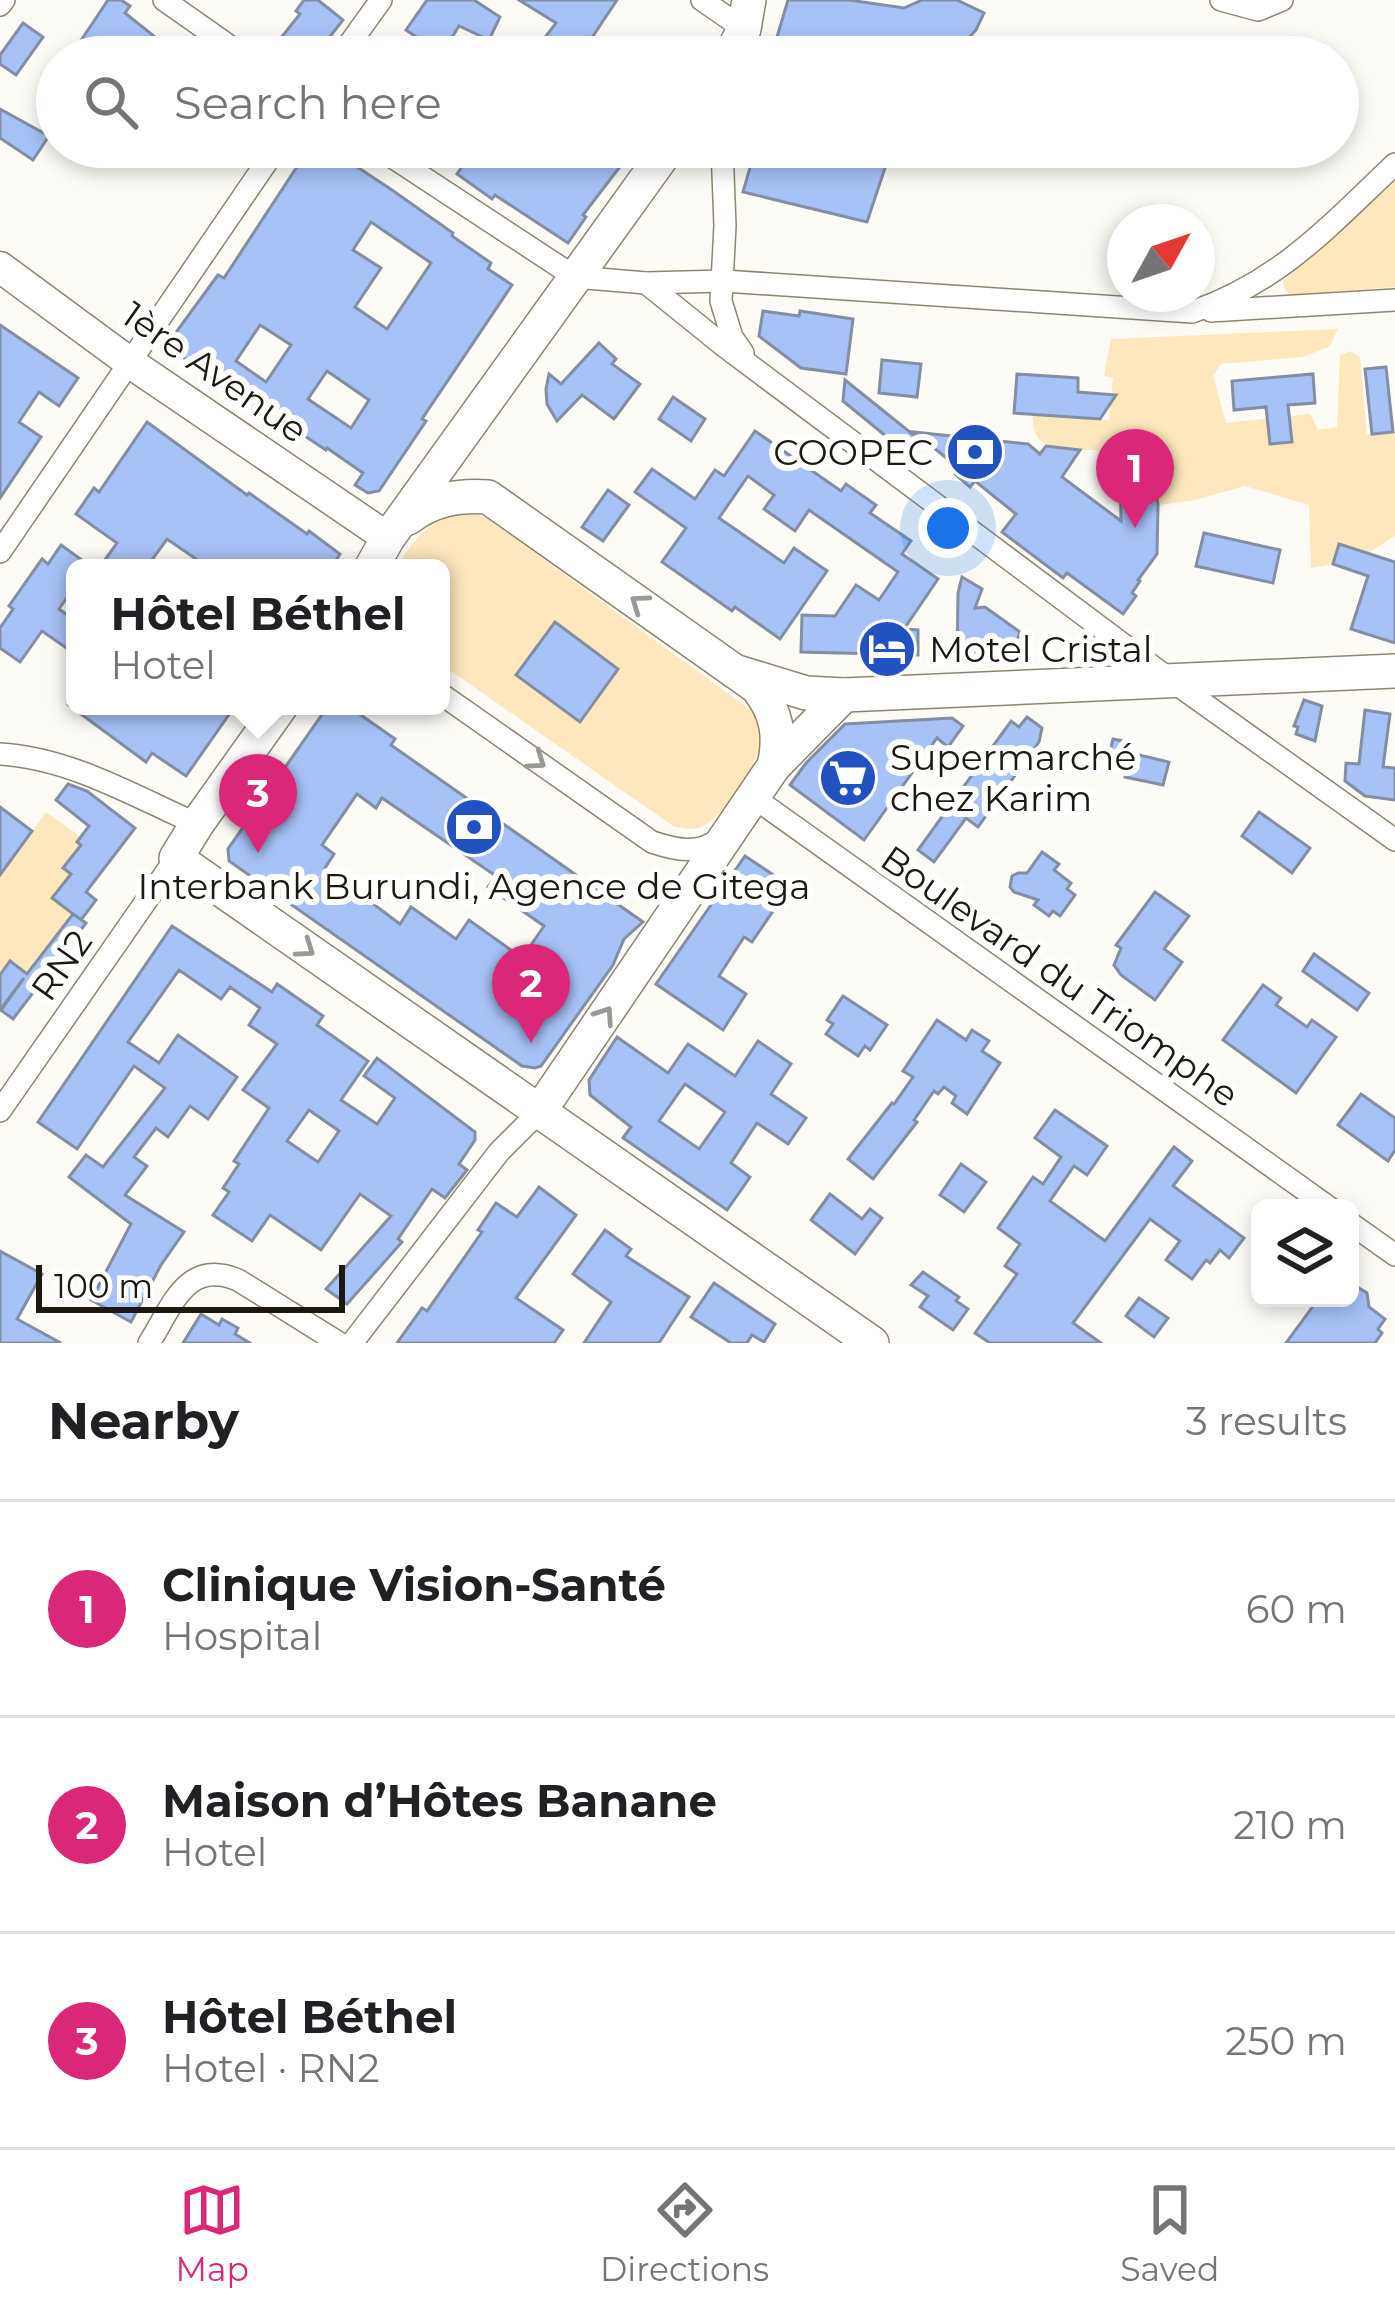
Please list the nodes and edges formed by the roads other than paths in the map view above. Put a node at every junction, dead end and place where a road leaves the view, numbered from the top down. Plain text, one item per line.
1 (164, 0) edge
2 (381, 0) edge
3 (701, 0) edge
4 (1221, 0) edge
5 (1282, 0) edge
6 (741, 29) edge
7 (215, 36) edge
8 (355, 36) edge
9 (1395, 164) edge
10 (263, 168) edge
11 (409, 168) edge
12 (654, 168) edge
13 (722, 168) edge
14 (0, 267) edge
15 (575, 277) junction
16 (724, 280) junction
17 (646, 284) junction
18 (1395, 300) edge
19 (1215, 303) edge
20 (1107, 306) edge
21 (1215, 311) edge
22 (129, 362) junction
23 (770, 379) junction
24 (482, 409) junction
25 (488, 497) junction
26 (393, 532) junction
27 (0, 552) edge
28 (376, 559) edge
29 (1395, 670) edge
30 (734, 671) junction
31 (1172, 680) junction
32 (844, 694) junction
33 (450, 700) edge
34 (275, 715) edge
35 (0, 754) edge
36 (774, 766) junction
37 (753, 797) junction
38 (196, 824) junction
39 (730, 830) junction
40 (1395, 840) edge
41 (176, 858) junction
42 (0, 1111) edge
43 (539, 1112) junction
44 (1317, 1199) edge
45 (1359, 1229) edge
46 (1395, 1255) edge
47 (149, 1343) edge
48 (339, 1343) edge
49 (352, 1343) edge
50 (872, 1343) edge

1 - 7 street
2 - 8 street
3 - 6 street
4 - 5 street
9 - 19 street
10 - 22 street
11 - 15 street
12 - 15 main road
13 - 16 street
14 - 22 main road, 1ère Avenue
15 - 17 street
15 - 24 main road
16 - 17 street
16 - 20 street
16 - 23 street
17 - 23 street
18 - 21 street
22 - 26 main road, 1ère Avenue
22 - 27 street
23 - 31 street
24 - 25 main road
24 - 26 main road
25 - 26 main road
30 -> 25 main road
26 - 28 main road
29 - 31 main road
30 - 32 main road
30 - 36 main road
31 - 32 main road
31 - 40 street
32 - 36 main road
33 -> 39 street
34 - 38 main road
35 - 38 street
36 - 37 main road
37 - 39 main road
37 - 44 street, Boulevard du Triomphe
38 - 41 main road
43 -> 39 main road
41 - 42 street, RN2
41 -> 43 main road
43 - 49 street
43 - 50 main road
45 - 46 street
47 - 48 street

